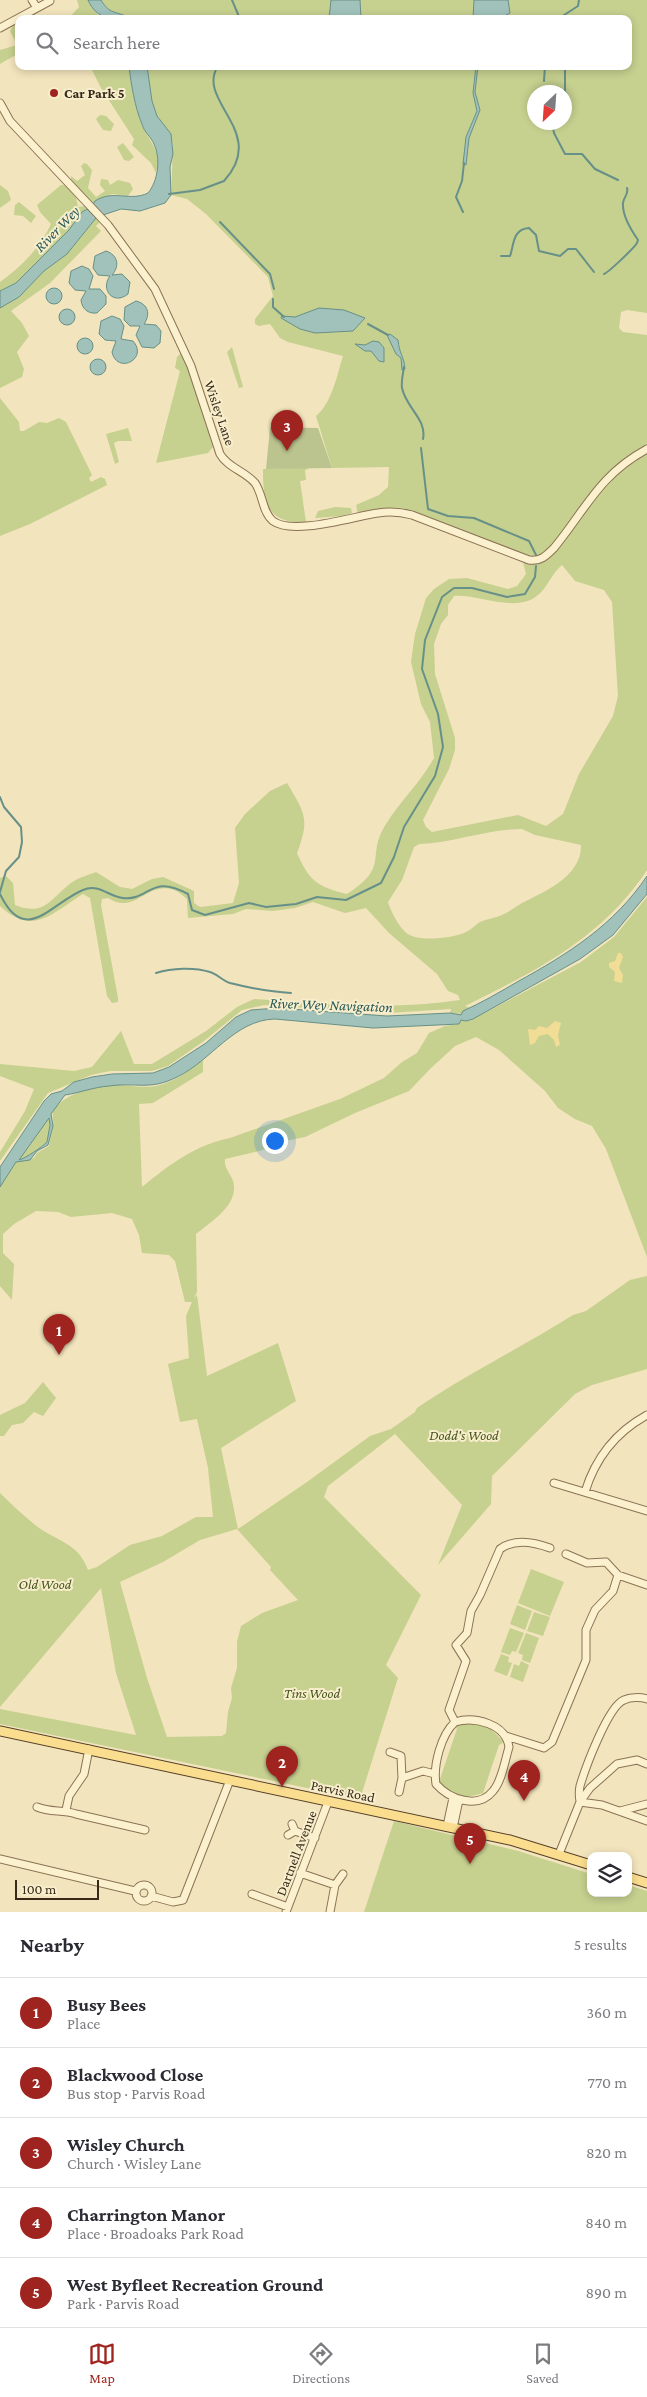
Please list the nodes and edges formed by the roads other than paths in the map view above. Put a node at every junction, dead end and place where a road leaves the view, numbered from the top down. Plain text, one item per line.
1 (32, 0) edge
2 (50, 2) dead end
3 (37, 8) junction
4 (25, 15) edge
5 (15, 20) edge
6 (0, 28) edge
7 (0, 103) edge
8 (647, 448) edge
9 (647, 1415) edge
10 (554, 1483) dead end
11 (585, 1492) junction
12 (647, 1511) edge
13 (550, 1548) dead end
14 (566, 1554) dead end
15 (618, 1575) junction
16 (647, 1586) edge
17 (647, 1699) edge
18 (455, 1722) junction
19 (0, 1731) edge
20 (506, 1736) junction
21 (89, 1749) junction
22 (390, 1752) dead end
23 (647, 1764) edge
24 (434, 1774) junction
25 (402, 1778) junction
26 (230, 1780) junction
27 (399, 1792) dead end
28 (456, 1799) junction
29 (328, 1802) junction
30 (580, 1802) junction
31 (647, 1804) edge
32 (37, 1807) dead end
33 (66, 1810) junction
34 (620, 1811) junction
35 (647, 1821) edge
36 (450, 1827) junction
37 (145, 1830) dead end
38 (292, 1830) dead end
39 (315, 1838) junction
40 (559, 1854) junction
41 (0, 1859) edge
42 (587, 1863) edge
43 (300, 1873) junction
44 (343, 1874) dead end
45 (632, 1878) edge
46 (647, 1883) edge
47 (335, 1885) junction
48 (135, 1891) junction
49 (252, 1894) dead end
50 (151, 1896) junction
51 (287, 1909) edge
52 (330, 1912) edge

1 - 3 street
2 - 3 street
3 - 4 street
5 - 6 street
7 - 8 street, Wisley Lane
9 - 11 street
10 - 11 street
11 - 12 street
13 - 18 street
14 - 15 street
15 - 16 street
15 - 20 street
17 - 30 street
18 - 20 street
18 - 24 street
19 - 21 main road, Parvis Road
20 - 28 street
21 - 26 main road, Parvis Road
21 - 33 street
22 - 25 street
23 - 30 street
24 - 25 street
24 - 28 street
25 - 27 street
26 - 29 main road, Parvis Road
26 - 50 street
28 - 36 street
29 - 36 main road, Parvis Road
29 - 39 street, Dartnell Avenue
30 - 34 street
30 - 40 street
31 - 34 street
32 - 33 street
33 - 37 street
34 - 35 street
36 - 40 main road, Parvis Road
38 - 39 street
39 - 43 street, Dartnell Avenue
40 - 42 main road, Parvis Road
41 - 48 street
43 - 47 street
43 - 51 street, Dartnell Avenue
44 - 47 street
45 - 46 main road
47 - 52 street
48 - 50 street
48 - 50 street
49 - 51 street

